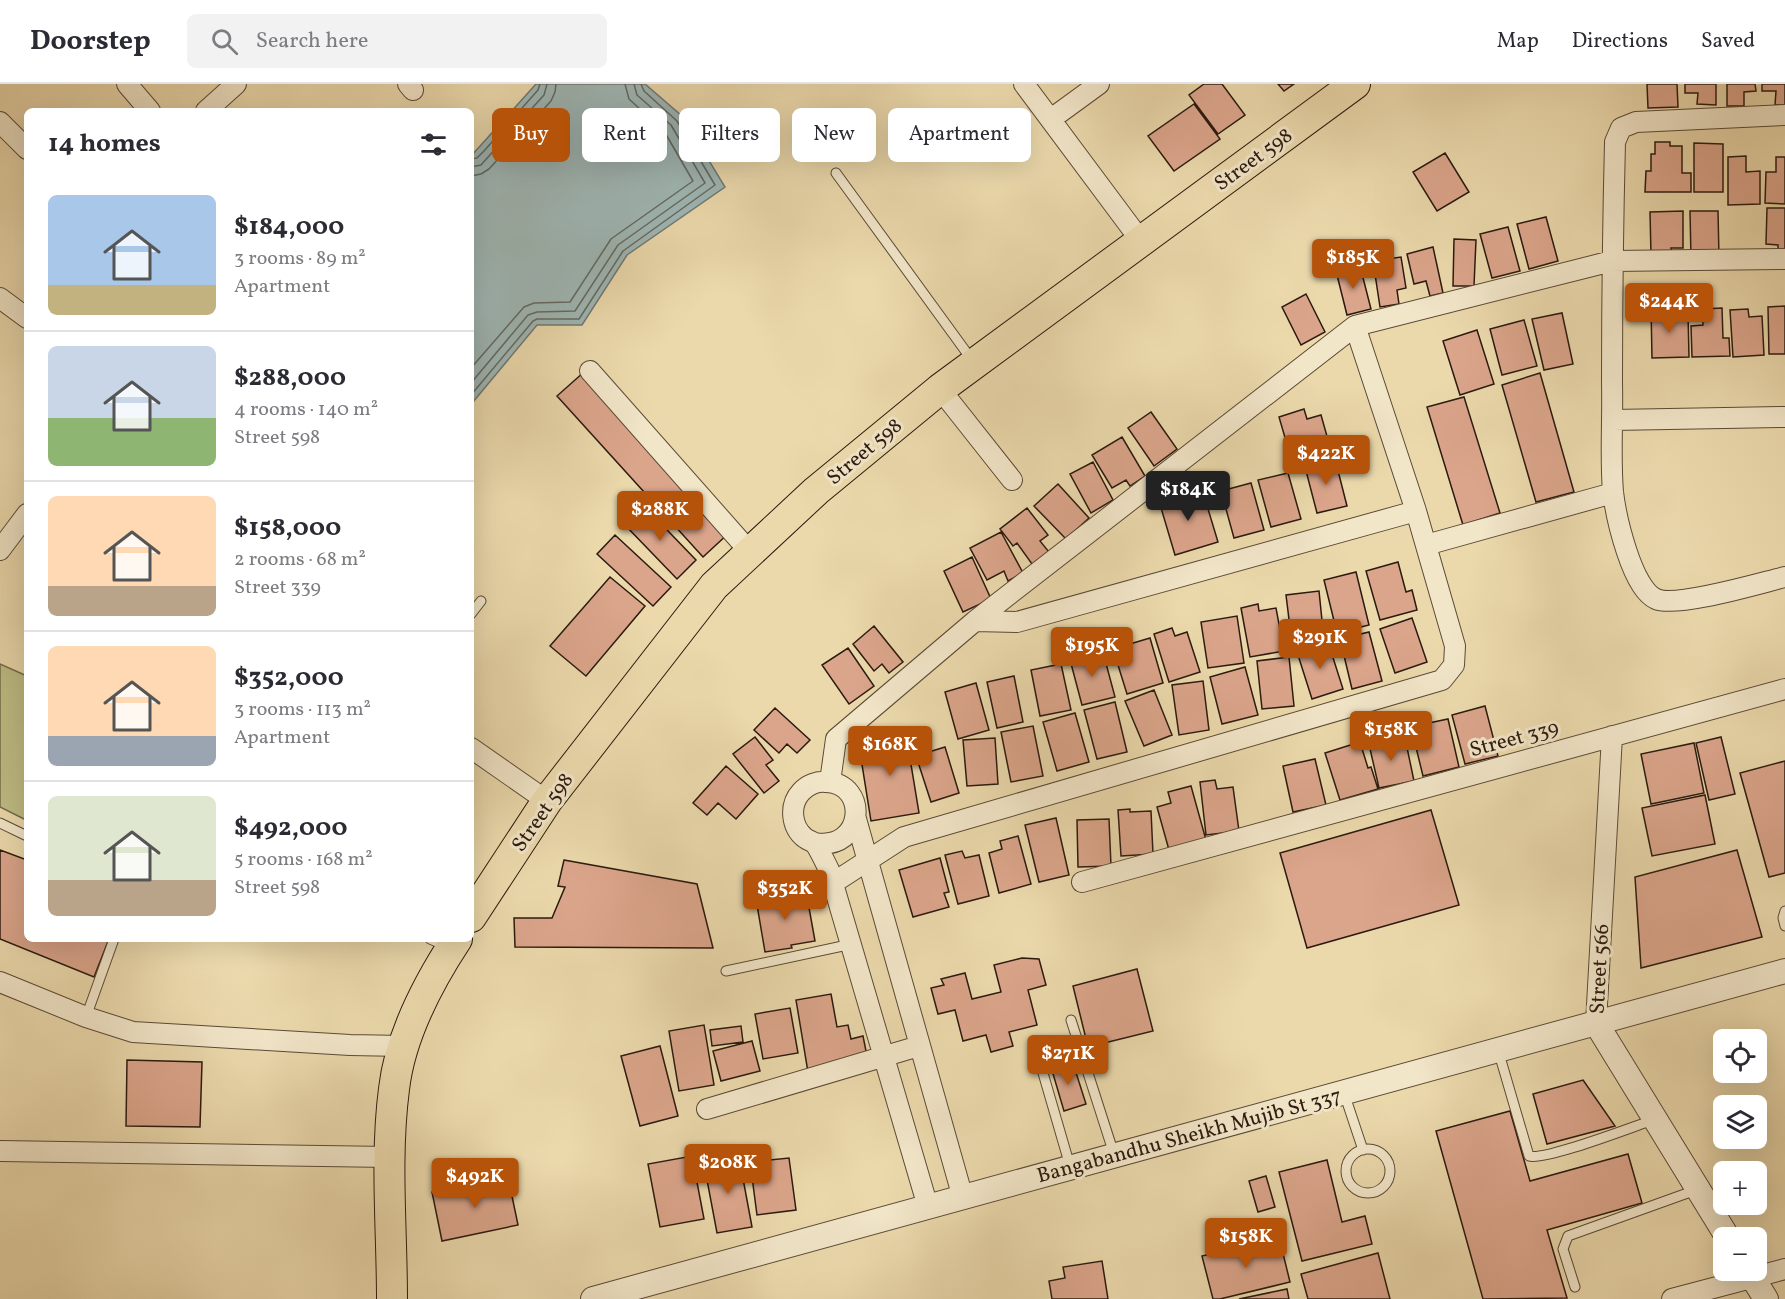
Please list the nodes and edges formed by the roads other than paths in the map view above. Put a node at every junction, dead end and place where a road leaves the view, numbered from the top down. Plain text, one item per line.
1 (127, 84) edge
2 (236, 84) edge
3 (1024, 84) edge
4 (1099, 84) edge
5 (1355, 84) edge
6 (147, 108) edge
7 (209, 108) edge
8 (1785, 115) edge
9 (1051, 118) junction
10 (0, 122) edge
11 (24, 146) edge
12 (836, 172) dead end
13 (1141, 241) junction
14 (1785, 259) edge
15 (1612, 261) junction
16 (0, 298) edge
17 (24, 316) edge
18 (1355, 326) junction
19 (974, 363) junction
20 (590, 371) dead end
21 (940, 388) junction
22 (1785, 417) edge
23 (1612, 420) junction
24 (1012, 480) dead end
25 (1613, 493) junction
26 (1416, 511) junction
27 (24, 518) edge
28 (1426, 545) junction
29 (0, 550) edge
30 (750, 552) junction
31 (1785, 577) edge
32 (481, 601) dead end
33 (474, 610) edge
34 (975, 621) junction
35 (1785, 689) edge
36 (1612, 736) junction
37 (474, 750) edge
38 (830, 782) junction
39 (547, 801) junction
40 (856, 819) junction
41 (0, 823) edge
42 (24, 835) edge
43 (815, 843) junction
44 (867, 862) junction
45 (1082, 882) dead end
46 (833, 883) junction
47 (1785, 911) edge
48 (474, 912) edge
49 (1785, 926) edge
50 (113, 942) edge
51 (446, 942) edge
52 (852, 944) junction
53 (726, 971) dead end
54 (1785, 971) edge
55 (0, 982) edge
56 (86, 1017) junction
57 (1071, 1020) dead end
58 (1596, 1023) junction
59 (1034, 1042) dead end
60 (404, 1046) junction
61 (919, 1046) junction
62 (1498, 1050) junction
63 (884, 1056) junction
64 (1344, 1092) junction
65 (707, 1109) dead end
66 (1655, 1119) junction
67 (1363, 1150) junction
68 (0, 1151) edge
69 (1114, 1156) junction
70 (390, 1157) junction
71 (1070, 1168) junction
72 (1698, 1189) junction
73 (963, 1198) junction
74 (928, 1207) junction
75 (1721, 1227) edge
76 (1785, 1269) edge
77 (1767, 1272) edge
78 (1729, 1281) edge
79 (1755, 1281) edge
80 (1575, 1287) dead end
81 (392, 1299) edge
82 (593, 1299) edge
83 (1672, 1299) edge
84 (1766, 1299) edge

1 - 6 street
2 - 7 street
3 - 9 street
4 - 9 street
5 - 13 main road, Street 598
8 - 15 street
9 - 13 street
10 - 11 street
12 - 19 lane
13 - 19 main road, Street 598
14 - 15 street
15 - 18 street
15 - 23 street
16 - 17 street
18 - 26 street
18 - 34 street
19 - 21 main road, Street 598
20 - 30 street
21 - 24 street
21 - 30 main road, Street 598
22 - 23 street
23 - 25 street
25 - 28 street
25 - 31 street
26 - 28 street
26 - 34 street
27 - 29 street
28 - 44 street
30 - 39 main road, Street 598
32 - 33 lane
34 - 38 street
35 - 36 street, Street 339
36 - 45 street, Street 339
36 - 58 street, Street 566
37 - 39 street
38 - 40 street
38 - 43 street
39 - 48 main road, Street 598
40 - 43 street
40 - 44 street
41 - 42 lane
43 - 46 street
44 - 46 street
44 - 61 street
46 - 52 street
47 - 49 lane
50 - 56 lane
51 - 60 main road
52 - 53 lane
52 - 63 street
54 - 58 street, Bangabandhu Sheikh Mujib St 337
55 - 56 street
56 - 60 street
57 - 69 lane
58 - 62 street, Bangabandhu Sheikh Mujib St 337
58 - 66 street, Street 566
59 - 71 lane
60 - 70 main road
61 - 63 street
61 - 73 street
62 - 64 street, Bangabandhu Sheikh Mujib St 337
62 - 66 lane
63 - 65 street
63 - 74 street
64 - 67 lane
64 - 69 street, Bangabandhu Sheikh Mujib St 337
66 - 72 street, Street 566
67 - 67 lane
68 - 70 street
69 - 71 street, Bangabandhu Sheikh Mujib St 337
70 - 81 main road
71 - 73 street, Bangabandhu Sheikh Mujib St 337
72 - 75 street, Street 566
72 - 80 lane
73 - 74 street, Bangabandhu Sheikh Mujib St 337
74 - 82 street, Bangabandhu Sheikh Mujib St 337
76 - 77 street
78 - 83 street
79 - 84 street

